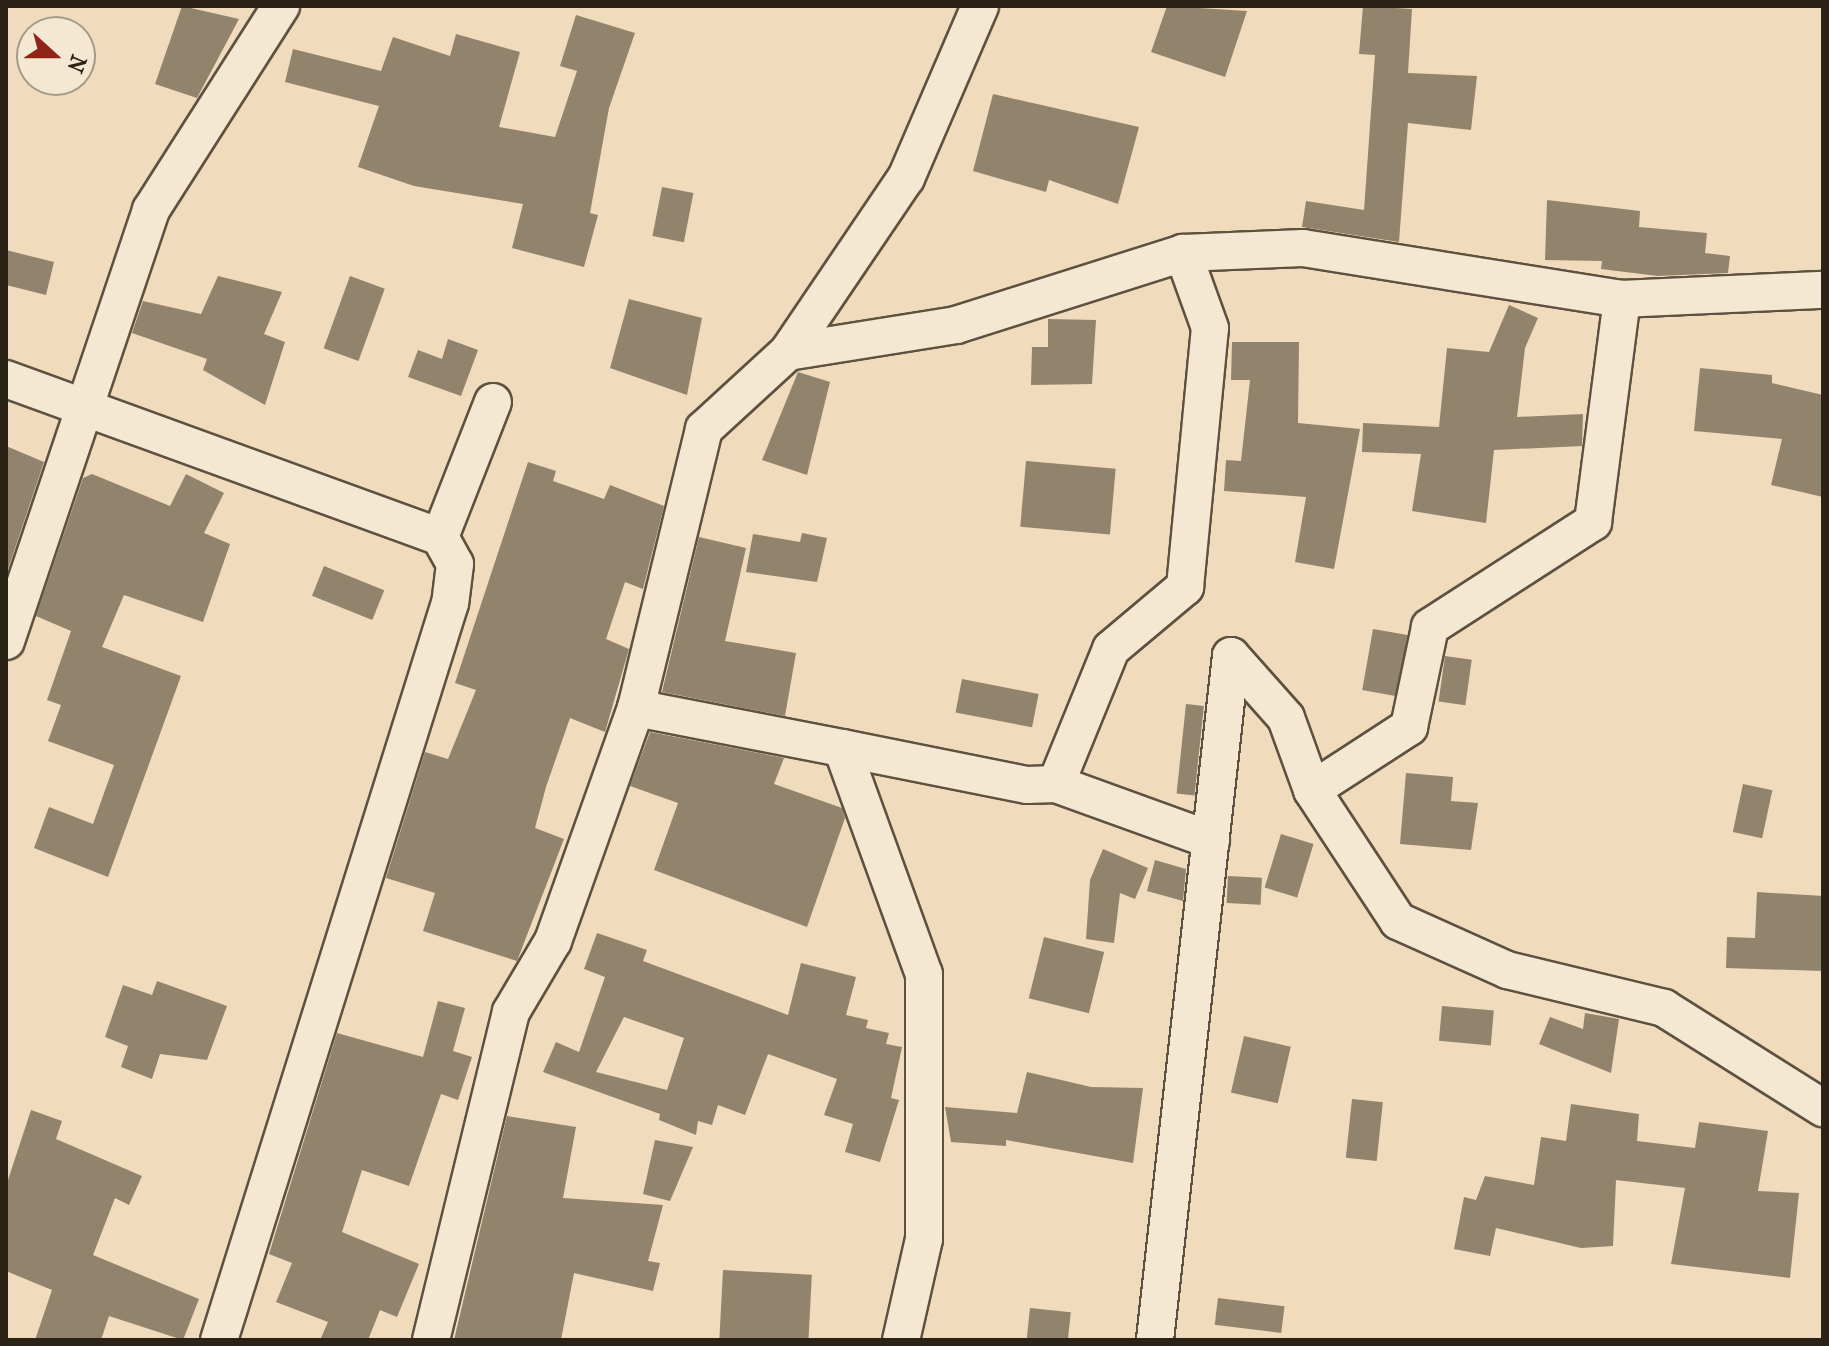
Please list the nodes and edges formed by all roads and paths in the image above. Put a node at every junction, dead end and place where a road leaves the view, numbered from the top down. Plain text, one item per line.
1 (281, 6) edge
2 (980, 6) edge
3 (1183, 253) junction
4 (1823, 290) edge
5 (1622, 299) junction
6 (788, 352) junction
7 (6, 379) edge
8 (493, 402) dead end
9 (86, 412) junction
10 (440, 537) junction
11 (6, 641) edge
12 (636, 708) junction
13 (842, 748) junction
14 (1056, 784) junction
15 (1312, 790) junction
16 (1211, 840) junction
17 (1823, 1108) edge
18 (219, 1340) edge
19 (431, 1340) edge
20 (901, 1340) edge
21 (1155, 1340) edge

1 - 9 street
2 - 6 street
3 - 5 street
3 - 6 street
3 - 14 street
4 - 5 street
5 - 15 street
6 - 12 street
7 - 9 street
8 - 10 street
9 - 10 street
9 - 11 street
10 - 18 street
12 - 13 street
12 - 19 street
13 - 14 street
13 - 20 street
14 - 16 street
15 - 16 street
15 - 17 street
16 - 21 street

